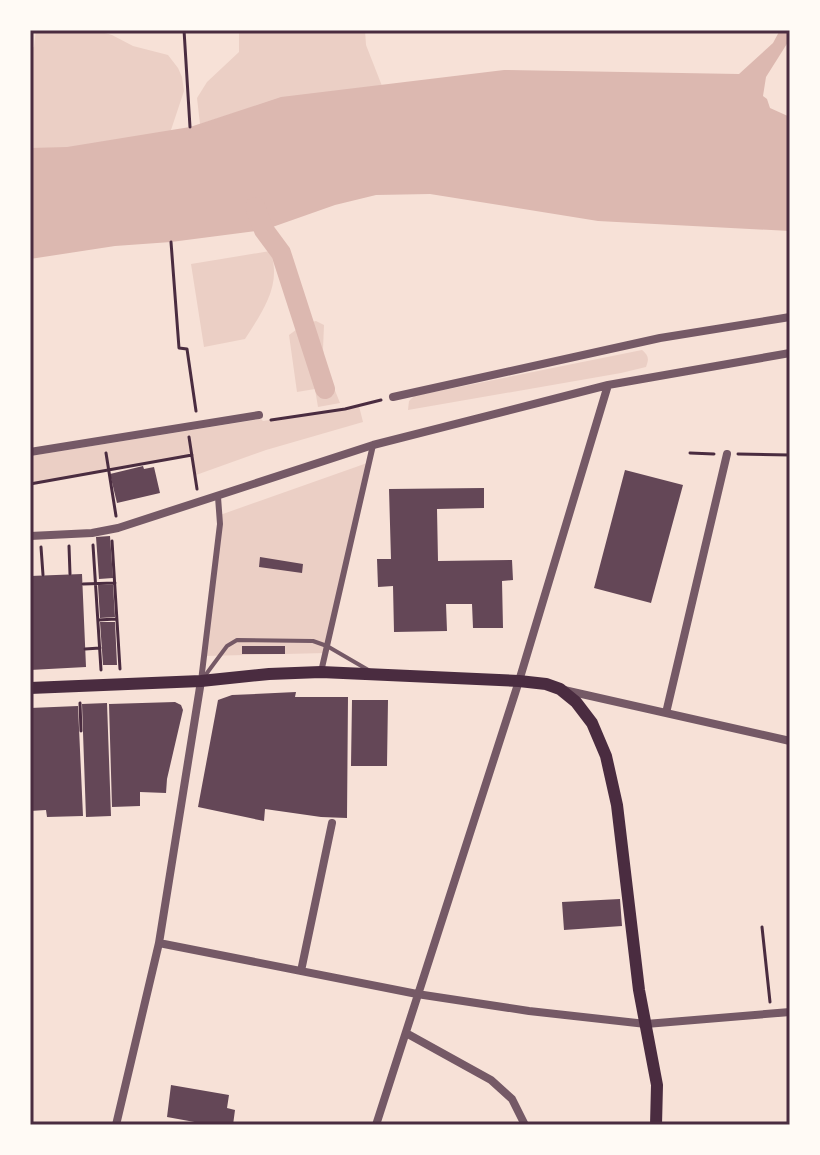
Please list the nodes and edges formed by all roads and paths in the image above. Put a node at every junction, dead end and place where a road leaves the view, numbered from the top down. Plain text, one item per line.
1 (184, 30) edge
2 (190, 127) dead end
3 (171, 242) dead end
4 (790, 317) edge
5 (790, 353) edge
6 (608, 385) junction
7 (393, 397) joint
8 (259, 415) joint
9 (198, 424) junction
10 (187, 426) junction
11 (103, 439) junction
12 (373, 445) junction
13 (30, 452) edge
14 (727, 454) dead end
15 (192, 455) junction
16 (109, 470) junction
17 (30, 484) edge
18 (218, 497) junction
19 (199, 503) junction
20 (115, 529) junction
21 (92, 533) junction
22 (68, 535) junction
23 (30, 536) edge
24 (40, 536) junction
25 (70, 574) dead end
26 (43, 575) dead end
27 (115, 583) junction
28 (83, 584) dead end
29 (96, 584) junction
30 (116, 619) junction
31 (98, 620) junction
32 (327, 646) junction
33 (100, 648) junction
34 (85, 649) dead end
35 (321, 672) junction
36 (375, 674) junction
37 (201, 681) junction
38 (519, 681) junction
39 (102, 685) junction
40 (121, 685) junction
41 (30, 688) edge
42 (560, 689) junction
43 (80, 707) dead end
44 (666, 713) junction
45 (81, 731) dead end
46 (790, 741) edge
47 (332, 823) dead end
48 (762, 927) dead end
49 (159, 943) junction
50 (301, 971) junction
51 (417, 994) junction
52 (790, 1012) edge
53 (772, 1013) junction
54 (646, 1024) junction
55 (406, 1033) junction
56 (116, 1125) edge
57 (376, 1125) edge
58 (525, 1125) edge
59 (656, 1125) edge

1 - 2 path
3 - 9 path
4 - 7 street
5 - 6 street
6 - 12 street
6 - 38 street
7 - 8 path
8 - 9 street
9 - 10 street
10 - 11 street
10 - 15 path
11 - 13 street
11 - 16 path
12 - 18 street
12 - 32 street
14 - 44 street
15 - 16 path
15 - 19 path
16 - 17 path
16 - 20 path
18 - 19 street
18 - 37 street
19 - 20 street
20 - 21 street
20 - 27 path
21 - 22 street
21 - 29 path
22 - 24 street
22 - 25 path
23 - 24 street
24 - 26 path
27 - 29 path
27 - 30 path
28 - 29 path
29 - 31 path
30 - 31 path
30 - 40 path
31 - 33 path
32 - 35 street
32 - 36 lane
32 - 37 lane
33 - 34 path
33 - 39 path
35 - 36 main road
35 - 37 main road
36 - 38 main road
37 - 40 main road
37 - 49 street
38 - 42 main road
38 - 51 street
39 - 40 main road
39 - 41 main road
42 - 44 street
42 - 54 main road
43 - 45 path
44 - 46 street
47 - 50 street
48 - 53 path
49 - 50 street
49 - 56 street
50 - 51 street
51 - 54 street
51 - 55 street
52 - 53 street
53 - 54 street
54 - 59 main road
55 - 57 street
55 - 58 street

